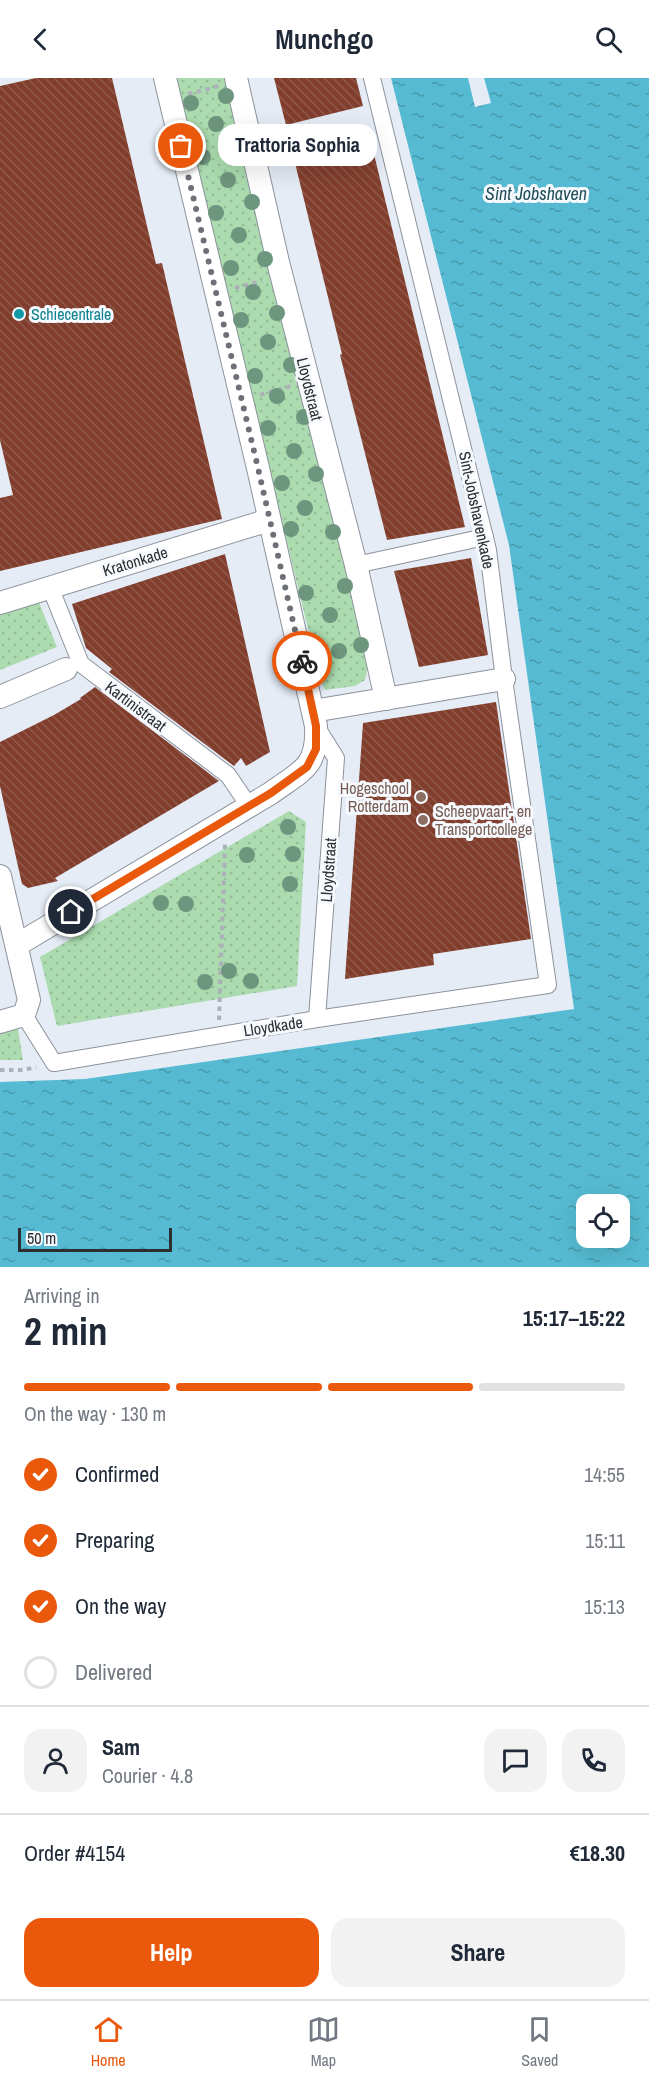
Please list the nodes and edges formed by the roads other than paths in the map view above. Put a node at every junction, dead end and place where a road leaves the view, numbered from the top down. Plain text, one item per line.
1 (372, 78) edge
2 (236, 80) edge
3 (168, 88) edge
4 (269, 520) junction
5 (485, 537) junction
6 (356, 566) junction
7 (50, 587) junction
8 (0, 603) edge
9 (66, 669) dead end
10 (504, 680) junction
11 (0, 697) edge
12 (386, 699) junction
13 (315, 719) junction
14 (249, 806) junction
15 (0, 876) edge
16 (17, 945) junction
17 (548, 985) joint
18 (24, 1015) junction
19 (317, 1019) junction
20 (0, 1022) edge

1 - 5 street, Sint-Jobshavenkade
2 - 6 street, Lloydstraat
3 - 4 street, Lloydstraat
4 - 7 street, Kratonkade
4 - 13 street, Lloydstraat
5 - 6 street
5 - 10 street, Sint-Jobshavenkade
6 - 12 street, Lloydstraat
7 - 8 street, Kratonkade
7 - 14 street, Kartinistraat
9 - 11 street
10 - 12 street
10 - 17 street, Sint-Jobshavenkade
12 - 13 street
13 - 14 street, Lloydstraat
13 - 19 street, Lloydstraat
14 - 16 street, Lloydstraat
15 - 16 street
16 - 18 street
17 - 19 street, Lloydkade
18 - 19 street, Lloydkade
18 - 20 street

